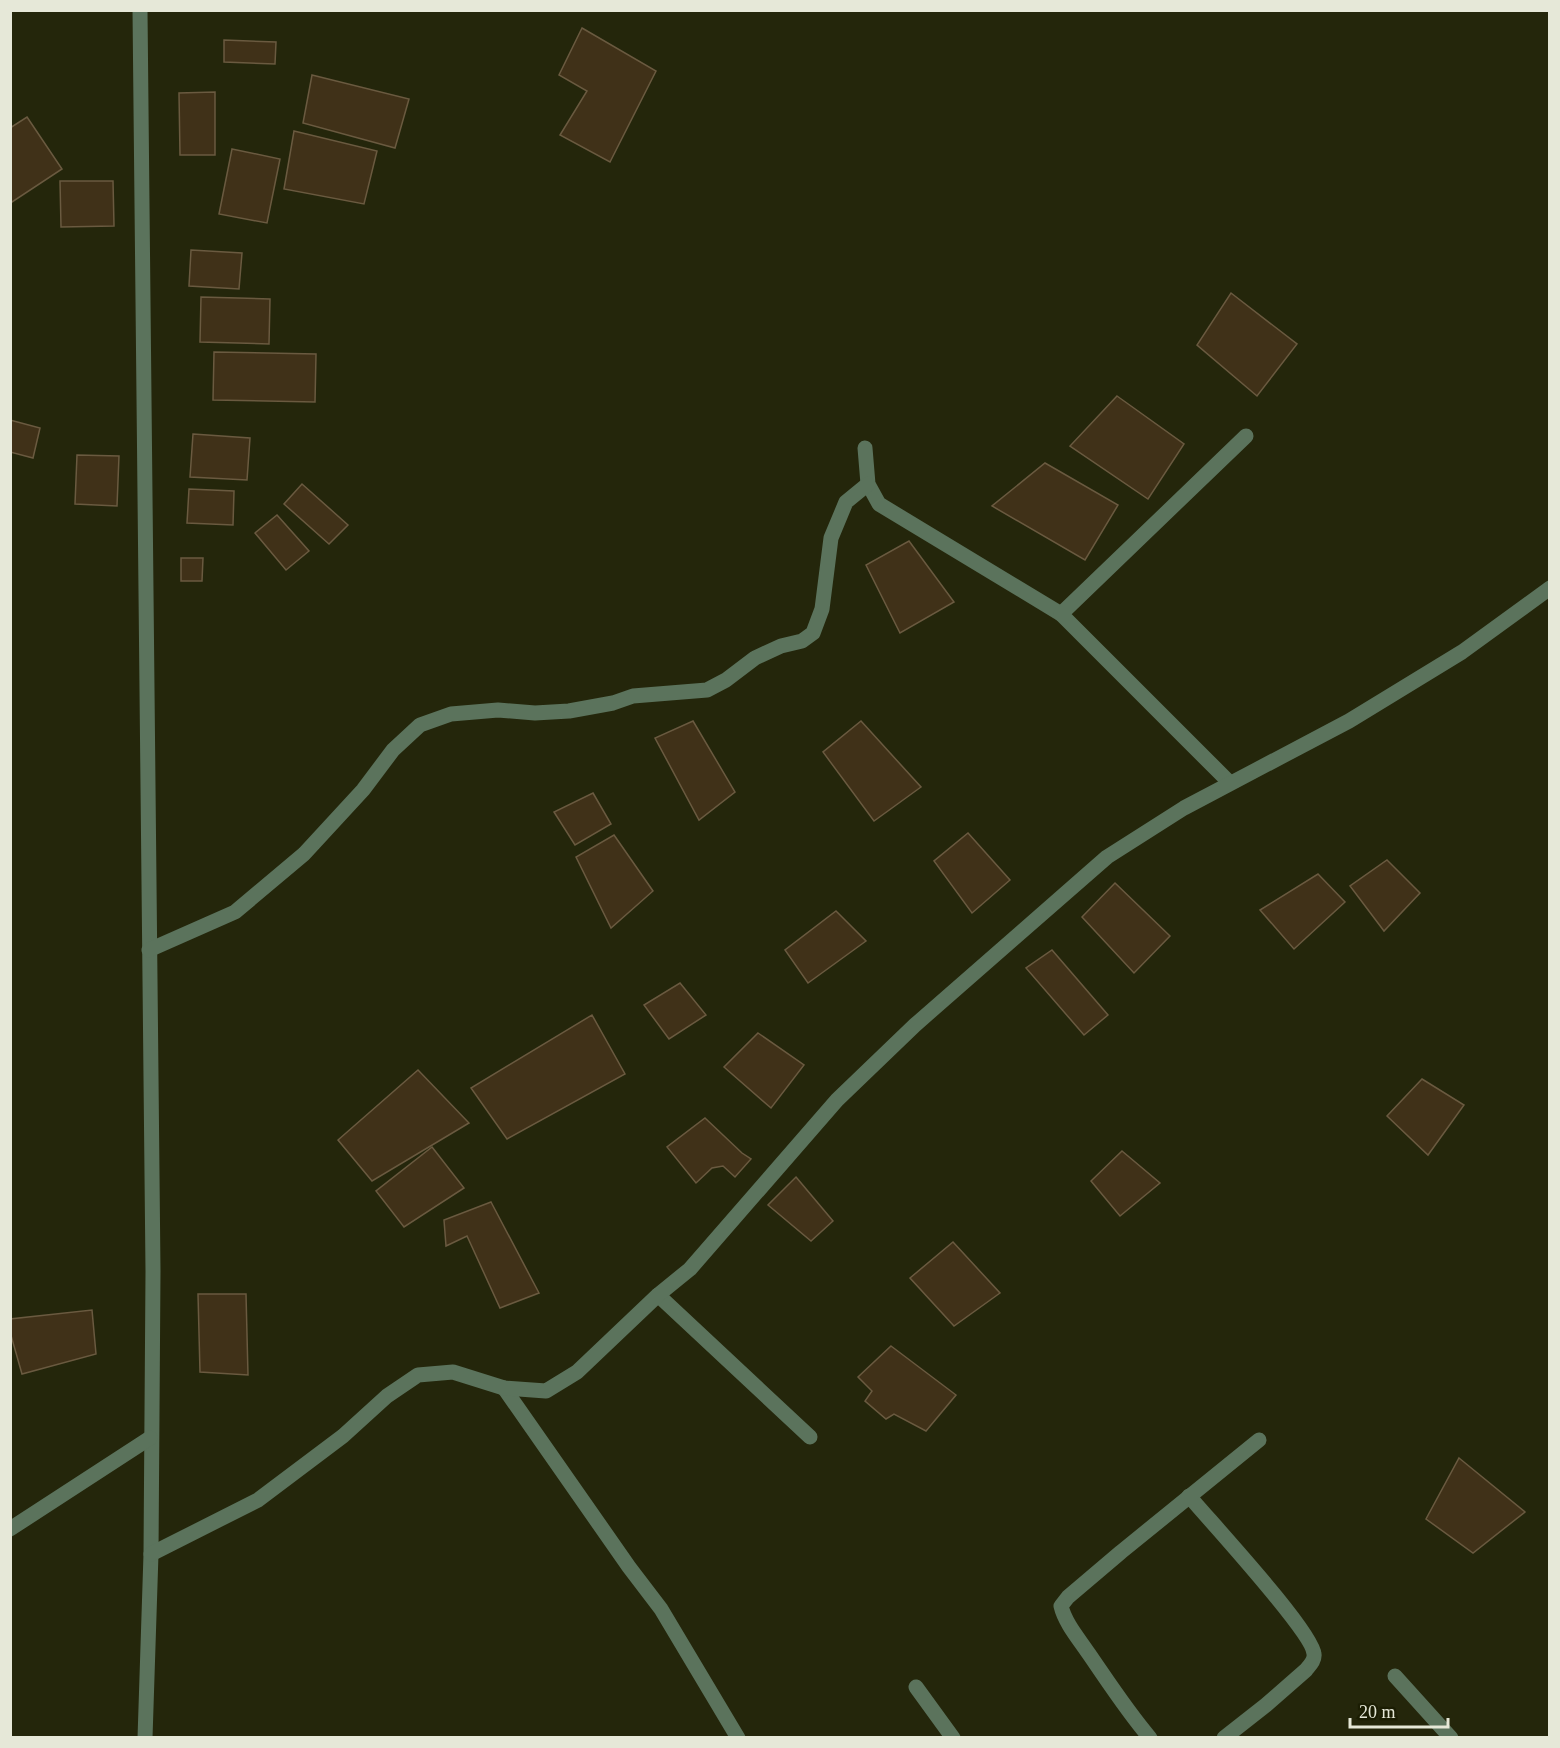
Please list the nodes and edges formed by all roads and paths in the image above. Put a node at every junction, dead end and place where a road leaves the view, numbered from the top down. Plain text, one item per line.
1 (140, 10) edge
2 (1246, 436) dead end
3 (865, 448) dead end
4 (868, 484) junction
5 (1550, 588) edge
6 (1061, 614) junction
7 (1230, 783) junction
8 (149, 950) junction
9 (658, 1295) junction
10 (504, 1388) junction
11 (810, 1437) dead end
12 (150, 1438) junction
13 (1258, 1440) dead end
14 (1189, 1497) junction
15 (10, 1529) edge
16 (151, 1554) junction
17 (1395, 1676) dead end
18 (916, 1687) dead end
19 (144, 1737) edge
20 (738, 1737) edge
21 (953, 1737) edge
22 (1150, 1737) edge
23 (1224, 1737) edge
24 (1450, 1737) edge

1 - 8 street
2 - 6 street
3 - 4 street
4 - 6 street
4 - 8 street
5 - 7 street
6 - 7 street
7 - 9 street
8 - 12 street
9 - 10 street
9 - 11 street
10 - 16 street
10 - 20 street
12 - 15 street
12 - 16 street
13 - 14 street
14 - 22 street
14 - 23 street
16 - 19 street
17 - 24 street
18 - 21 street

